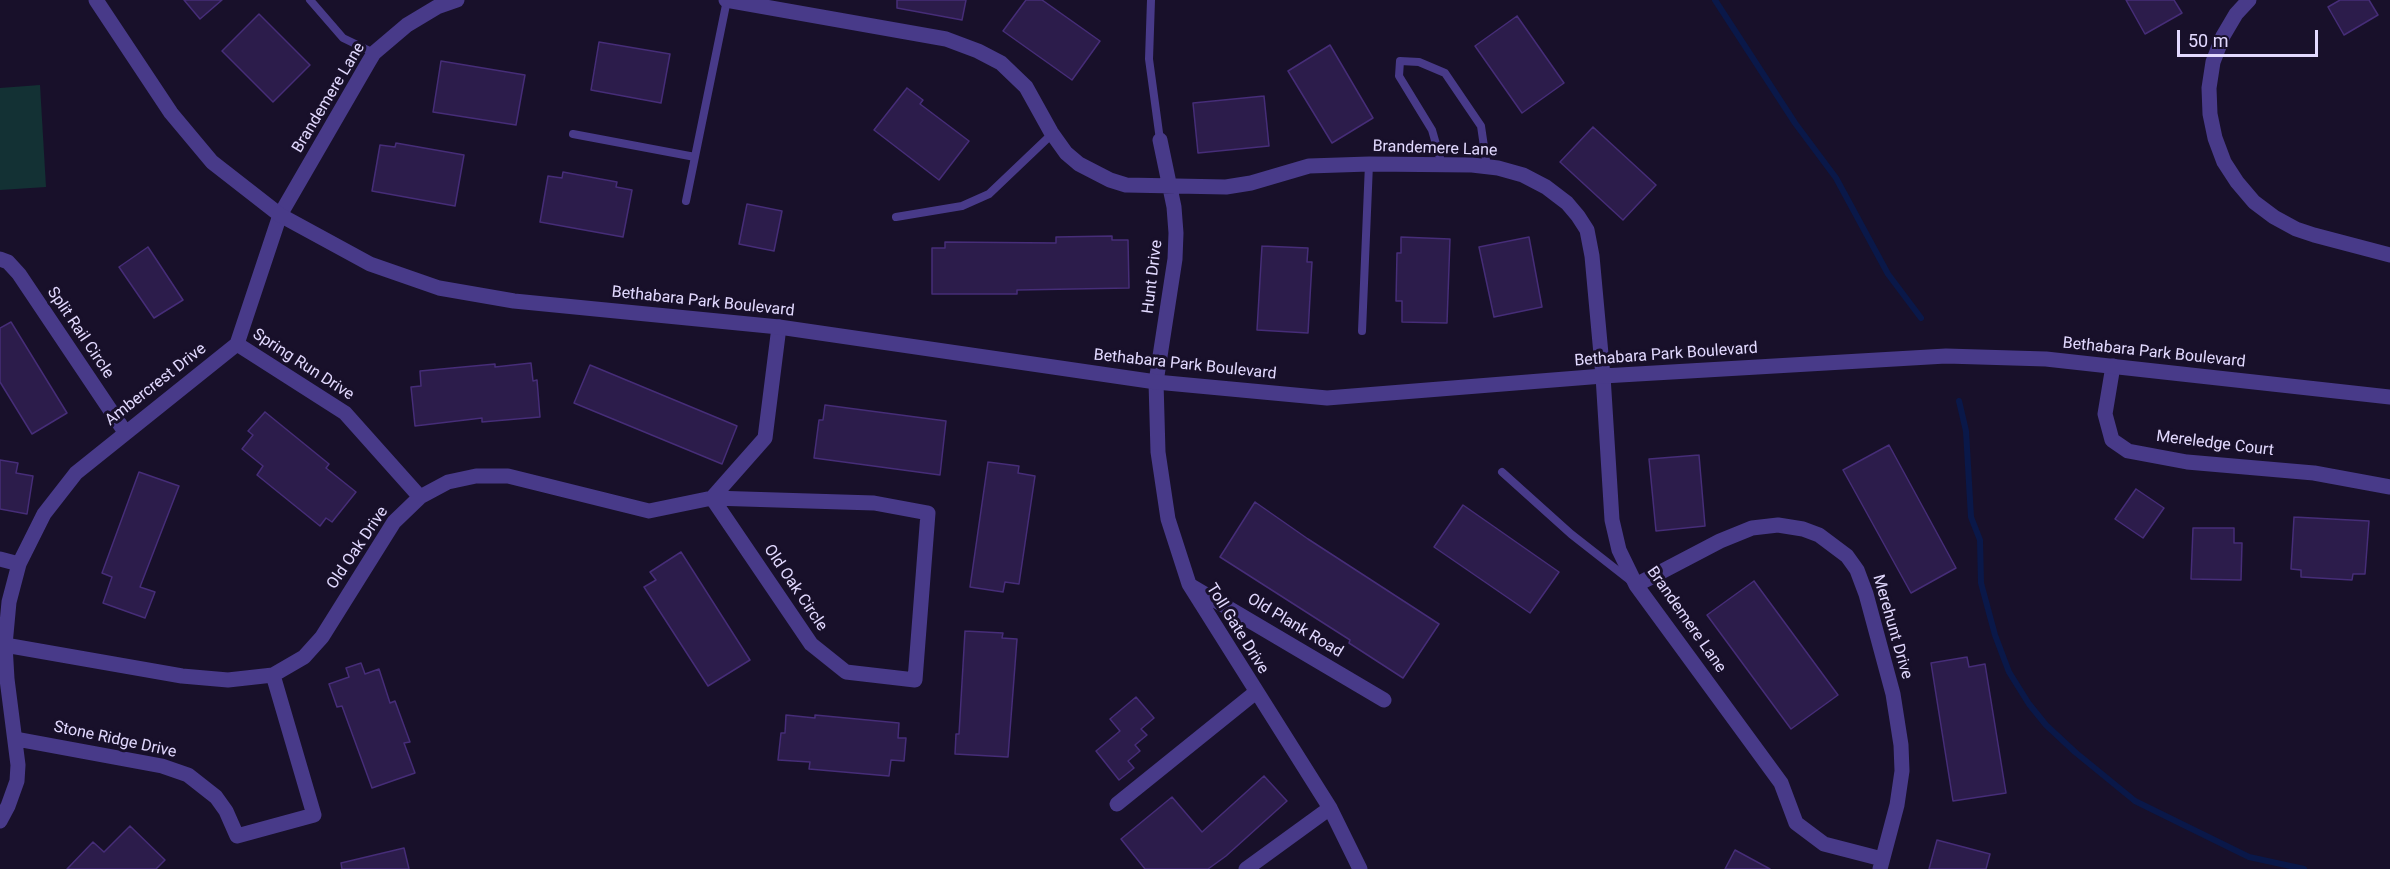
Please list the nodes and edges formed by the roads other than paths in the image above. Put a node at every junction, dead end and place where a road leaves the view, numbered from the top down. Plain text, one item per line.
1 (96, 0) edge
2 (310, 0) edge
3 (457, 0) edge
4 (726, 0) edge
5 (1151, 0) edge
6 (2249, 0) edge
7 (2233, 7) edge
8 (374, 53) junction
9 (573, 134) dead end
10 (1052, 134) junction
11 (1160, 140) joint
12 (695, 157) junction
13 (1369, 164) junction
14 (1442, 165) junction
15 (1487, 167) junction
16 (1169, 186) junction
17 (686, 201) dead end
18 (280, 215) junction
19 (896, 217) dead end
20 (2390, 255) edge
21 (0, 259) edge
22 (779, 327) junction
23 (1362, 331) dead end
24 (237, 344) junction
25 (2113, 366) junction
26 (1603, 376) junction
27 (1156, 382) junction
28 (2390, 397) edge
29 (125, 432) junction
30 (1502, 472) dead end
31 (2390, 487) edge
32 (420, 497) junction
33 (712, 498) junction
34 (0, 559) edge
35 (19, 564) junction
36 (1188, 584) junction
37 (1636, 585) junction
38 (5, 645) junction
39 (273, 675) junction
40 (1256, 692) junction
41 (1384, 700) dead end
42 (16, 739) junction
43 (1117, 804) dead end
44 (1330, 808) junction
45 (0, 821) edge
46 (1881, 864) edge
47 (1246, 869) edge
48 (1360, 869) edge

1 - 18 street, Bethabara Park Boulevard
2 - 8 lane
3 - 8 street, Brandemere Lane
4 - 10 street, Brandemere Lane
4 - 12 lane
5 - 11 lane
6 - 7 street
7 - 20 street
8 - 18 street, Brandemere Lane
9 - 12 lane
10 - 16 street, Brandemere Lane
10 - 19 lane
11 - 16 street, Hunt Drive
12 - 17 lane
13 - 14 street, Brandemere Lane
13 - 16 street, Brandemere Lane
13 - 23 lane
14 - 15 street, Brandemere Lane
14 - 15 lane
15 - 26 street, Brandemere Lane
16 - 27 street, Hunt Drive
18 - 22 street, Bethabara Park Boulevard
18 - 24 street
21 - 29 street, Split Rail Circle
22 - 27 street, Bethabara Park Boulevard
22 - 33 street
24 - 29 street, Ambercrest Drive
24 - 32 street, Spring Run Drive
25 - 26 street, Bethabara Park Boulevard
25 - 28 street, Bethabara Park Boulevard
25 - 31 street, Mereledge Court
26 - 27 street, Bethabara Park Boulevard
26 - 37 street, Brandemere Lane
27 - 36 street, Toll Gate Drive
29 - 35 street, Ambercrest Drive
30 - 37 lane
32 - 33 street, Old Oak Drive
32 - 39 street, Old Oak Drive
33 - 33 street, Old Oak Circle
34 - 35 street
35 - 38 street, Ambercrest Drive
36 - 40 street, Toll Gate Drive
36 - 41 street, Old Plank Road
37 - 46 street, Brandemere Lane
37 - 46 street, Merehunt Drive
38 - 39 street, Old Oak Drive
38 - 42 street, Ambercrest Drive
39 - 42 street, Stone Ridge Drive
40 - 43 street
40 - 44 street, Toll Gate Drive
42 - 45 street, Ambercrest Drive
44 - 47 street
44 - 48 street, Toll Gate Drive

